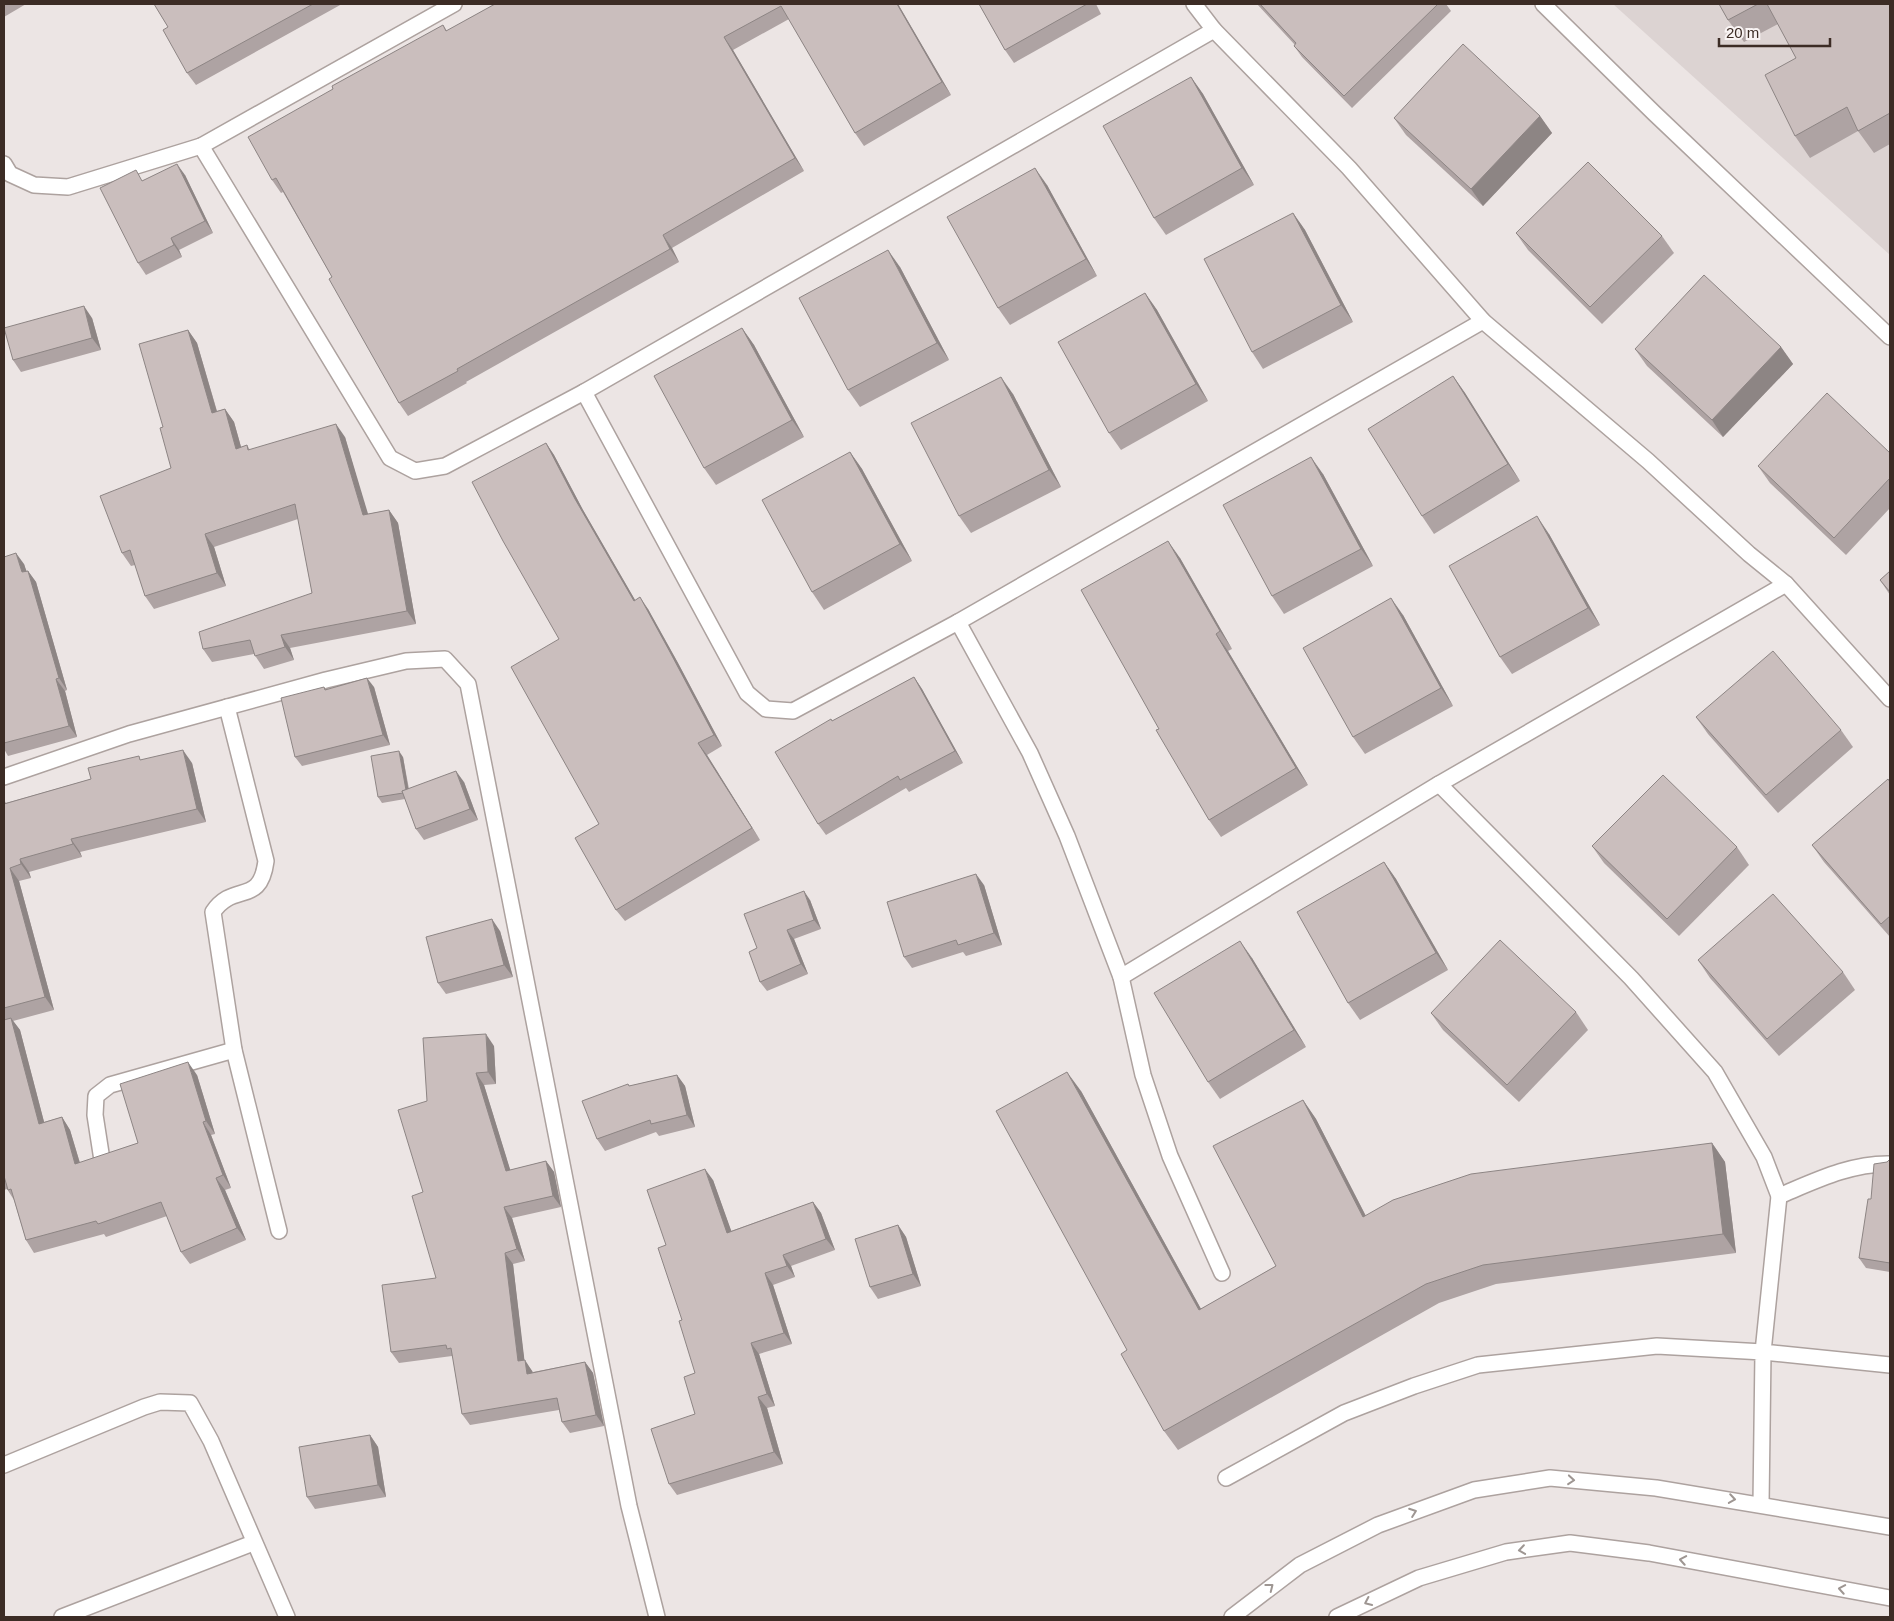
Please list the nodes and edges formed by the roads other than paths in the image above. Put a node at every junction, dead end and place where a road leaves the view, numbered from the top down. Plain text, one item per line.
1 (454, 4) edge
2 (1194, 4) edge
3 (1543, 4) edge
4 (1214, 30) junction
5 (201, 146) junction
6 (4, 164) edge
7 (1483, 321) junction
8 (1890, 337) edge
9 (584, 392) junction
10 (1786, 584) junction
11 (958, 622) junction
12 (1890, 699) edge
13 (227, 706) junction
14 (4, 777) edge
15 (1439, 784) junction
16 (1121, 977) junction
17 (234, 1050) junction
18 (102, 1160) edge
19 (1890, 1164) edge
20 (1779, 1196) junction
21 (279, 1231) dead end
22 (1222, 1273) dead end
23 (1764, 1352) junction
24 (1890, 1365) edge
25 (4, 1465) edge
26 (1226, 1478) dead end
27 (1761, 1504) junction
28 (1890, 1527) edge
29 (253, 1543) junction
30 (1890, 1598) edge
31 (62, 1617) edge
32 (287, 1617) edge
33 (657, 1617) edge
34 (1232, 1617) edge
35 (1337, 1617) edge

1 - 5 street
2 - 4 street
3 - 8 street
4 - 7 street
4 - 9 street
5 - 6 street
5 - 9 street
7 - 10 street
7 - 11 street
9 - 11 street
10 - 12 street
10 - 15 street
11 - 16 street
13 - 14 street
13 - 17 street
13 - 33 street
15 - 16 street
15 - 20 street
16 - 22 street
17 - 18 street
17 - 21 street
19 - 20 street
20 - 23 street
23 - 24 street
23 - 26 street
23 - 27 street
25 - 29 street
27 - 28 street
34 -> 27 street
29 - 31 street
29 - 32 street
30 -> 35 street

